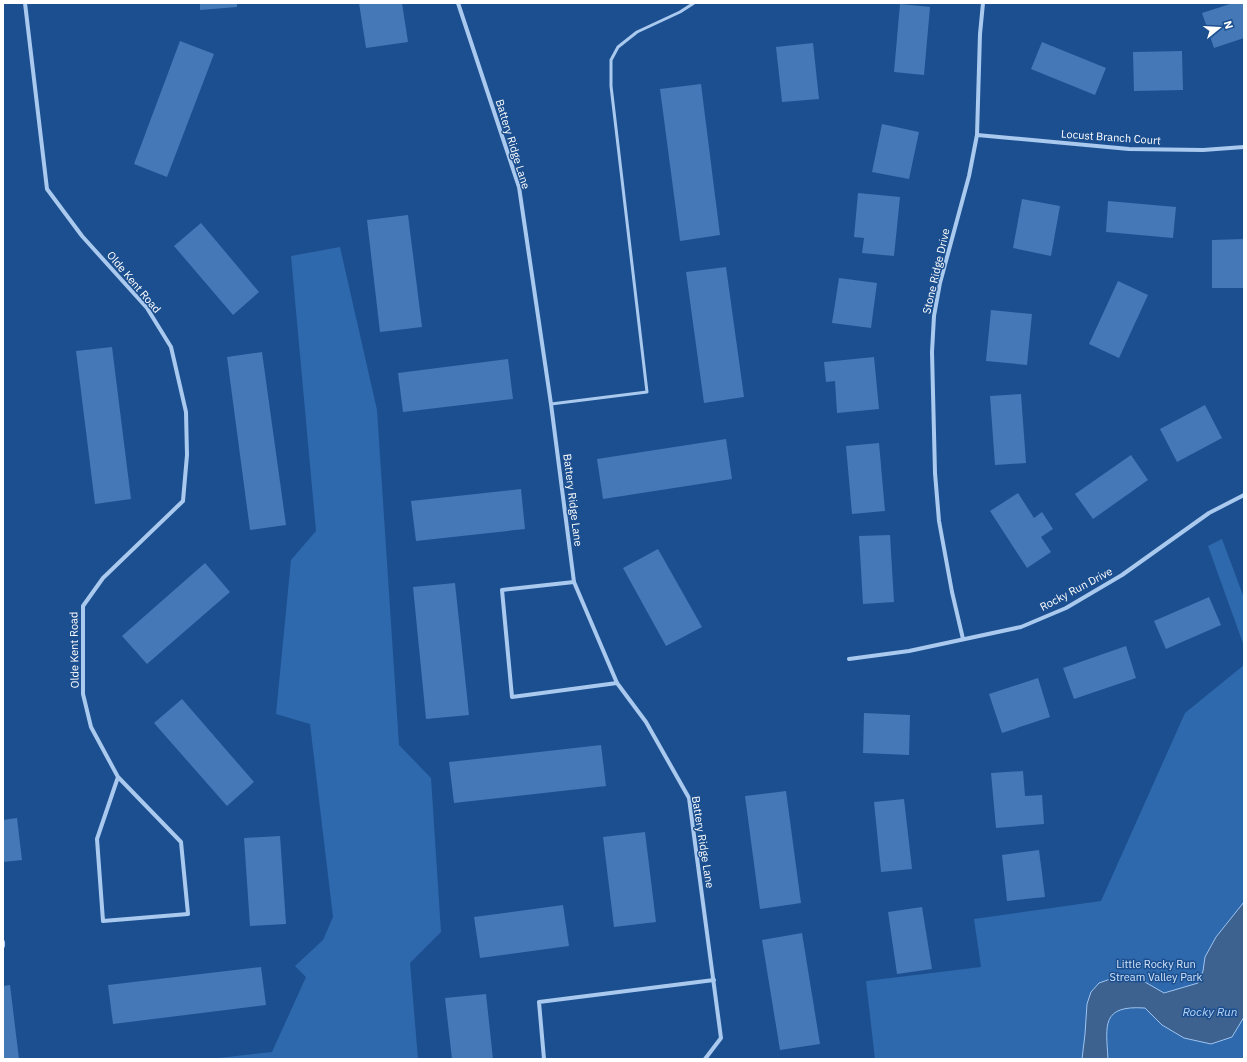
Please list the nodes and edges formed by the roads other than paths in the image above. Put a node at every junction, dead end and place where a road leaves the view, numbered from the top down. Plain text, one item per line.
1 (25, 3) edge
2 (458, 3) edge
3 (694, 3) edge
4 (983, 3) edge
5 (977, 135) junction
6 (1244, 147) edge
7 (551, 404) junction
8 (1244, 495) edge
9 (574, 582) junction
10 (963, 639) junction
11 (849, 659) dead end
12 (617, 683) junction
13 (118, 777) junction
14 (3, 942) edge
15 (3, 946) edge
16 (714, 980) junction
17 (544, 1059) edge
18 (705, 1059) edge

1 - 13 street, Olde Kent Road
2 - 7 street, Battery Ridge Lane
3 - 7 lane
4 - 5 street, Stone Ridge Drive
5 - 6 street, Locust Branch Court
5 - 10 street, Stone Ridge Drive
7 - 9 street, Battery Ridge Lane
8 - 10 street, Rocky Run Drive
9 - 12 street, Battery Ridge Lane
9 - 12 street
10 - 11 street, Rocky Run Drive
12 - 16 street, Battery Ridge Lane
13 - 13 street, Olde Kent Road
14 - 15 street
16 - 17 street
16 - 18 street, Battery Ridge Lane

